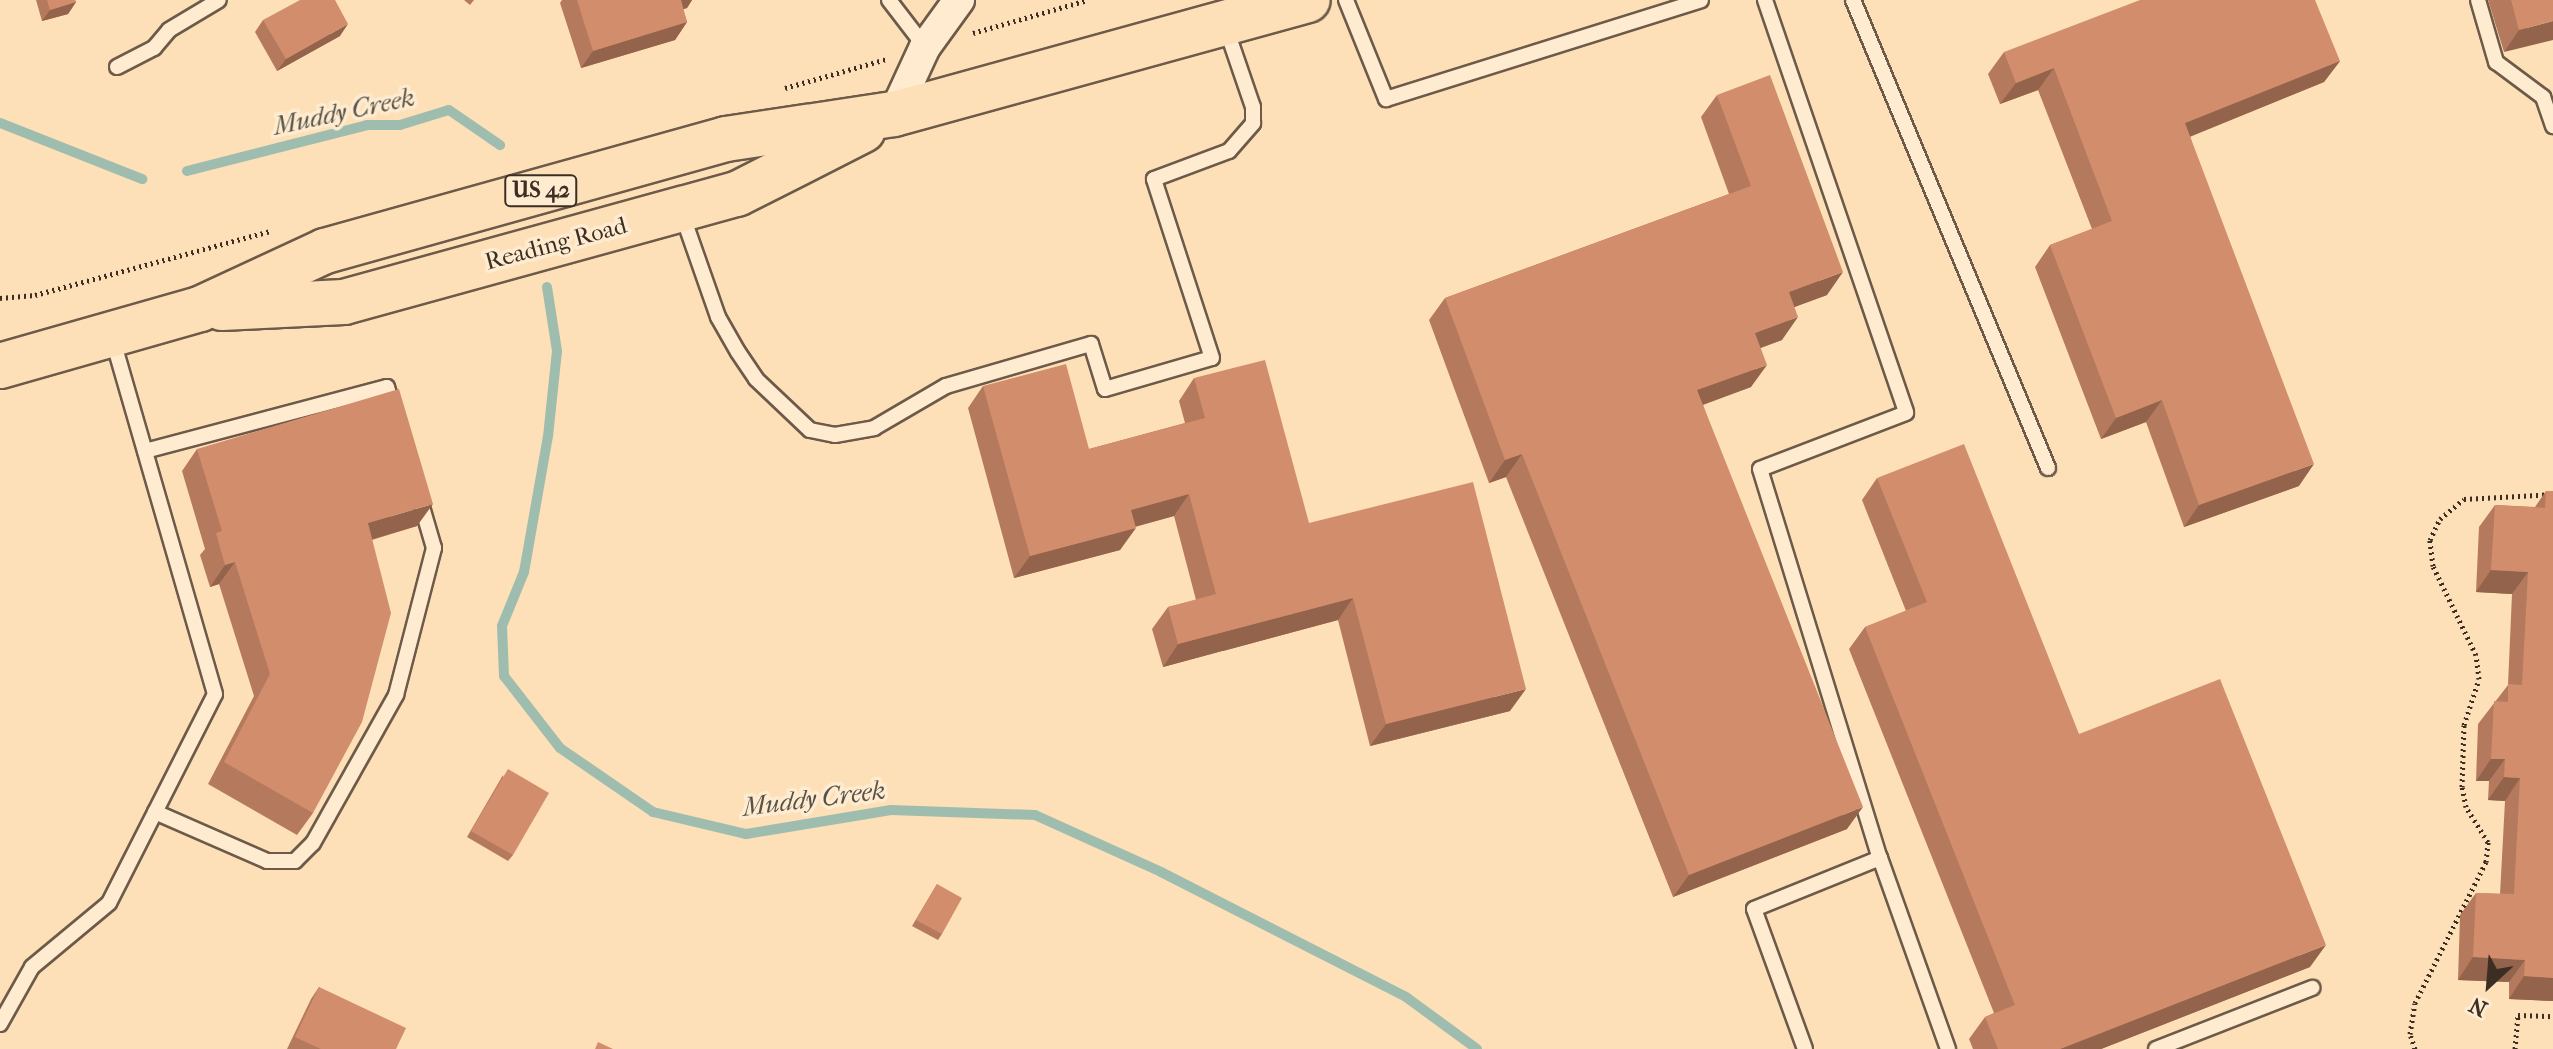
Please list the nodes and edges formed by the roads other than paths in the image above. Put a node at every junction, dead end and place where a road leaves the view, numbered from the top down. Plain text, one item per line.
1 (219, 0) edge
2 (889, 0) edge
3 (959, 0) edge
4 (1308, 0) edge
5 (1346, 0) edge
6 (1701, 0) edge
7 (1765, 0) edge
8 (1853, 0) edge
9 (2478, 0) edge
10 (1225, 23) junction
11 (925, 47) junction
12 (117, 67) dead end
13 (894, 114) junction
14 (2553, 126) edge
15 (681, 210) junction
16 (200, 309) junction
17 (112, 334) junction
18 (0, 366) edge
19 (400, 430) edge
20 (145, 451) junction
21 (2048, 468) dead end
22 (417, 489) edge
23 (155, 812) junction
24 (1880, 858) junction
25 (2312, 988) dead end
26 (0, 1024) edge
27 (1805, 1049) edge
28 (1948, 1049) edge
29 (2156, 1049) edge

1 - 12 lane
2 - 11 lane
3 - 11 street
4 - 10 main road, Reading Road / US 42
5 - 6 lane
7 - 24 lane
8 - 21 lane
9 - 14 lane
10 - 13 main road, Reading Road / US 42
10 - 15 lane
11 - 13 street
13 - 15 main road, Reading Road / US 42
13 - 16 main road, Reading Road / US 42
15 - 16 main road, Reading Road / US 42
16 - 17 main road, Reading Road / US 42
17 - 18 main road, Reading Road / US 42
17 - 20 lane
19 - 20 lane
20 - 23 lane
22 - 23 lane
23 - 26 lane
24 - 27 lane
24 - 28 lane
25 - 29 lane

